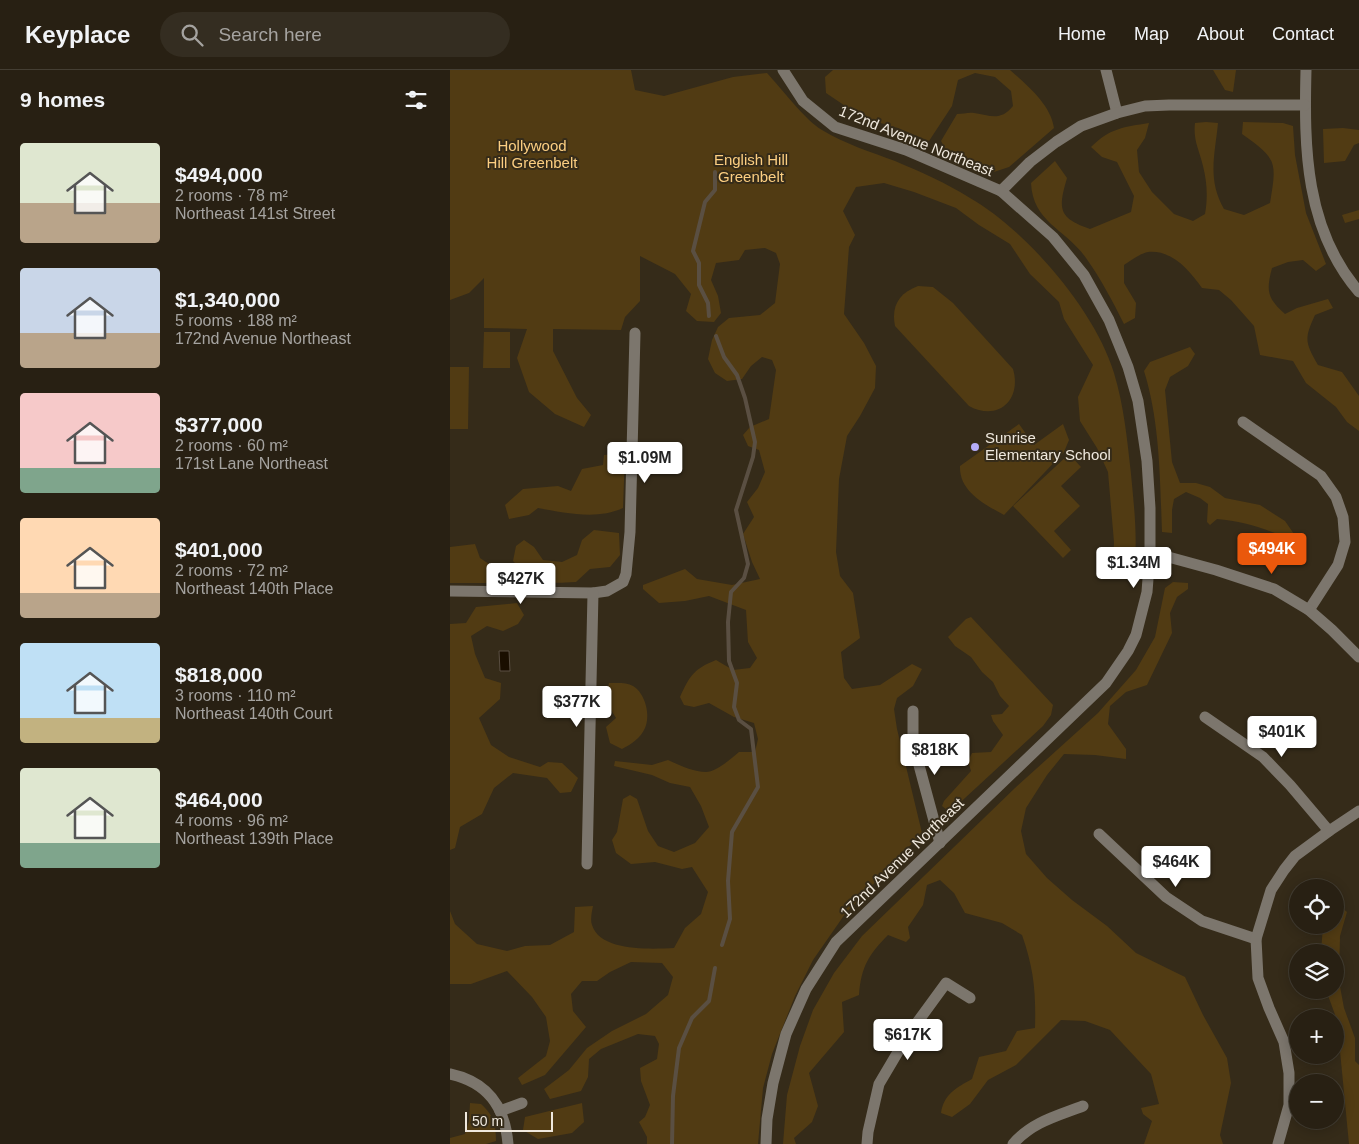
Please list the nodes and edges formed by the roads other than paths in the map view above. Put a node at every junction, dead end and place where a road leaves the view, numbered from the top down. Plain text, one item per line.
1 (783, 70) edge
2 (1106, 70) edge
3 (1306, 70) edge
4 (1305, 105) junction
5 (1117, 114) junction
6 (1001, 192) junction
7 (1359, 292) edge
8 (635, 333) dead end
9 (1243, 422) dead end
10 (1150, 552) junction
11 (450, 591) edge
12 (593, 593) junction
13 (1308, 610) junction
14 (1359, 657) edge
15 (913, 711) dead end
16 (1205, 718) dead end
17 (1359, 811) edge
18 (1329, 831) junction
19 (1099, 834) dead end
20 (940, 843) junction
21 (587, 864) dead end
22 (1256, 939) junction
23 (970, 998) dead end
24 (450, 1074) edge
25 (522, 1103) dead end
26 (1083, 1106) dead end
27 (500, 1111) junction
28 (508, 1144) edge
29 (766, 1144) edge
30 (867, 1144) edge
31 (1013, 1144) edge
32 (1278, 1144) edge

1 - 6 street, 172nd Avenue Northeast
2 - 5 street
3 - 4 street
4 - 5 street
4 - 7 street
5 - 6 street
6 - 10 street, 172nd Avenue Northeast
8 - 12 street
9 - 13 street
10 - 13 street
10 - 20 street, 172nd Avenue Northeast
11 - 12 street
12 - 21 street
13 - 14 street
15 - 20 street
16 - 18 street
17 - 18 street
18 - 22 street
19 - 22 street
20 - 29 street, 172nd Avenue Northeast
22 - 32 street
23 - 30 street
24 - 27 street
25 - 27 street
26 - 31 street
27 - 28 street

